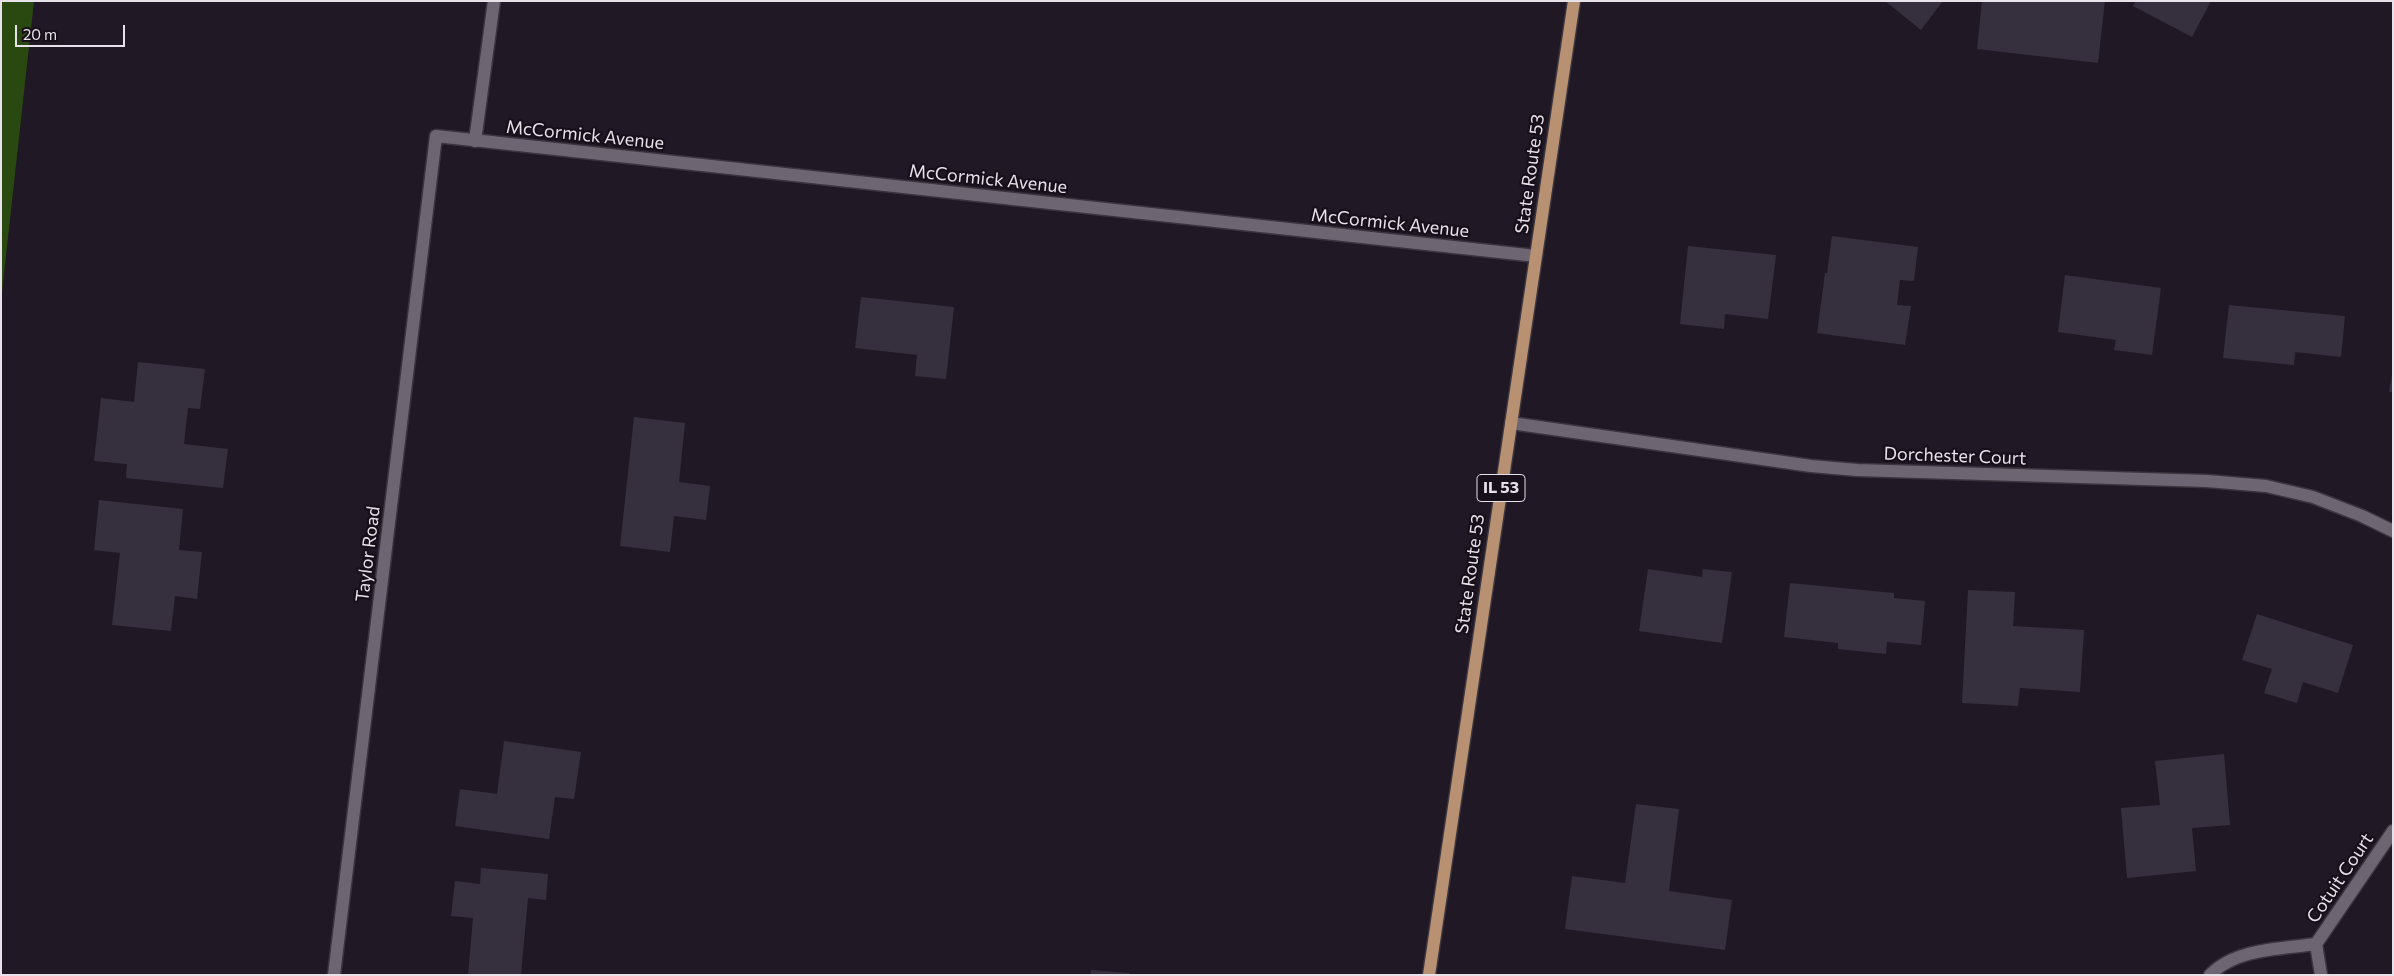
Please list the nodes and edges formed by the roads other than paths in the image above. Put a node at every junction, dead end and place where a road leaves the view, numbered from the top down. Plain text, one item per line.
1 (494, 1) edge
2 (1574, 1) edge
3 (436, 136) joint
4 (475, 141) junction
5 (1536, 256) junction
6 (1511, 423) junction
7 (2393, 531) edge
8 (2393, 832) edge
9 (2316, 944) junction
10 (334, 975) edge
11 (1429, 975) edge
12 (2210, 975) edge
13 (2321, 975) edge

1 - 4 street
2 - 5 main road, State Route 53 / IL 53
3 - 4 street, McCormick Avenue
3 - 10 street, Taylor Road
4 - 5 street, McCormick Avenue
5 - 6 main road, State Route 53 / IL 53
6 - 7 street, Dorchester Court
6 - 11 main road, State Route 53 / IL 53
8 - 9 street, Cotuit Court
9 - 12 street, Cotuit Court
9 - 13 street, Cotuit Court

